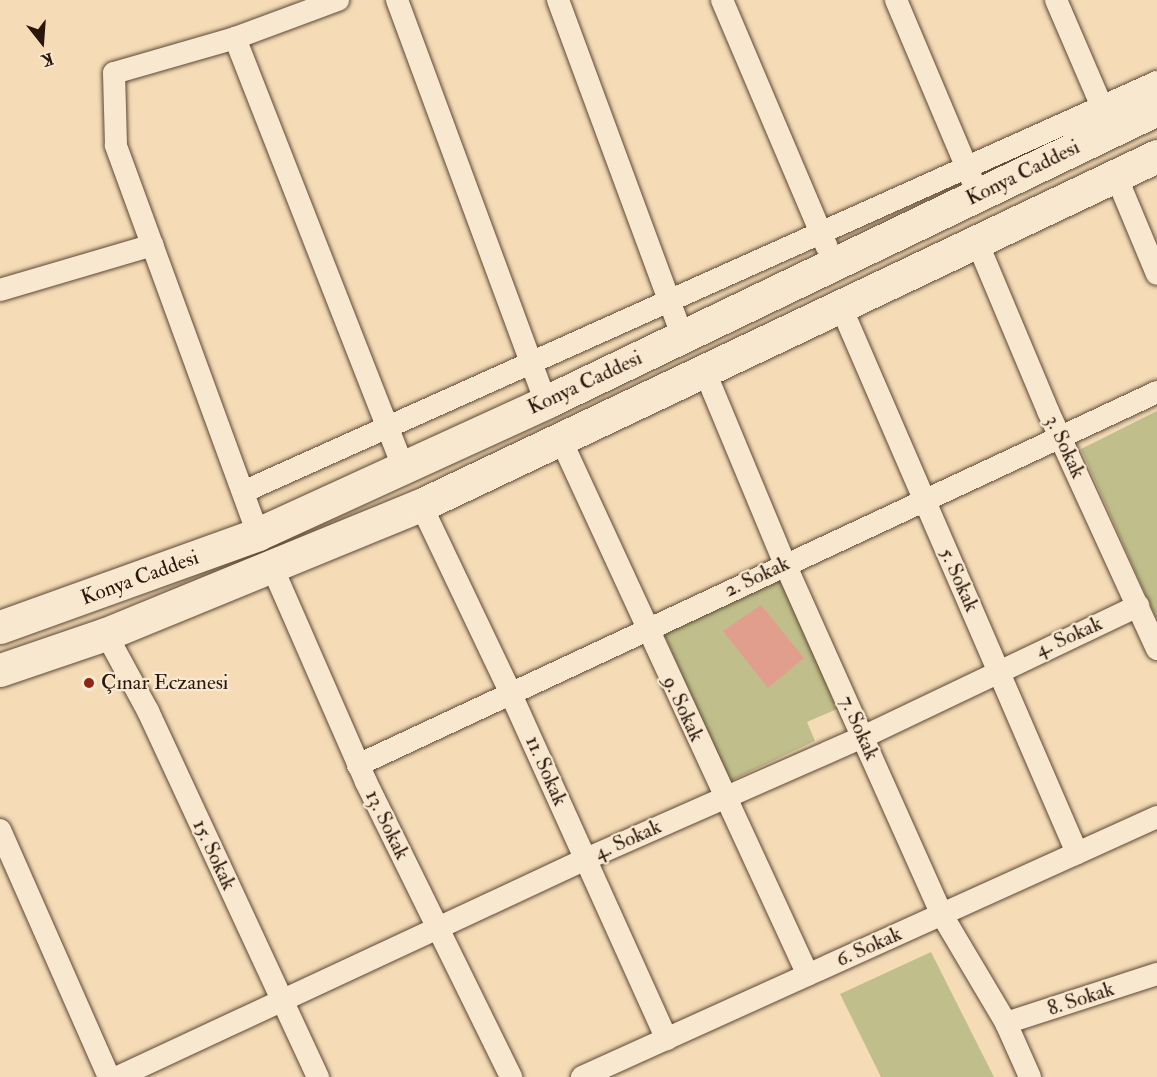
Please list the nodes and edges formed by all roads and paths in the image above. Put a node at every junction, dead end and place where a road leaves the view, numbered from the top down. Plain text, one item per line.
1 (338, 0) edge
2 (397, 0) edge
3 (558, 0) edge
4 (723, 0) edge
5 (896, 0) edge
6 (1056, 0) edge
7 (312, 4) edge
8 (235, 38) junction
9 (1157, 82) edge
10 (1157, 109) edge
11 (1107, 119) junction
12 (1157, 156) edge
13 (1116, 176) junction
14 (972, 181) junction
15 (821, 233) junction
16 (977, 242) junction
17 (153, 245) junction
18 (834, 264) junction
19 (1157, 274) edge
20 (0, 290) edge
21 (669, 301) junction
22 (841, 307) junction
23 (682, 336) junction
24 (531, 363) junction
25 (705, 372) junction
26 (1157, 392) edge
27 (546, 402) junction
28 (387, 427) junction
29 (1060, 438) junction
30 (561, 440) junction
31 (403, 468) junction
32 (243, 492) junction
33 (924, 500) junction
34 (421, 505) junction
35 (258, 534) junction
36 (785, 564) junction
37 (273, 569) junction
38 (1138, 606) junction
39 (0, 627) edge
40 (645, 629) junction
41 (106, 634) junction
42 (1157, 649) edge
43 (998, 669) junction
44 (0, 670) edge
45 (510, 692) junction
46 (863, 737) junction
47 (358, 765) junction
48 (725, 797) junction
49 (1157, 817) edge
50 (0, 830) edge
51 (1077, 854) junction
52 (585, 859) junction
53 (942, 915) junction
54 (438, 929) junction
55 (1157, 974) edge
56 (808, 975) junction
57 (282, 1000) junction
58 (1006, 1023) junction
59 (667, 1039) junction
60 (109, 1077) edge
61 (118, 1077) edge
62 (318, 1077) edge
63 (511, 1077) edge
64 (582, 1077) edge
65 (1030, 1077) edge

1 - 7 street
2 - 24 street
3 - 21 street
4 - 15 street
5 - 14 street
6 - 11 street
7 - 8 street
8 - 17 street
8 - 28 street
9 - 11 street
10 - 11 main road, Konya Caddesi
11 - 14 main road, Konya Caddesi
12 - 13 main road, Konya Caddesi
13 - 16 main road, Konya Caddesi
13 - 19 street
14 - 15 street
14 - 18 main road, Konya Caddesi
15 - 18 street
15 - 21 street
16 - 22 main road, Konya Caddesi
16 - 29 street, 3. Sokak
17 - 20 street
17 - 32 street
18 - 23 main road, Konya Caddesi
21 - 23 street
21 - 24 street
22 - 25 main road, Konya Caddesi
22 - 33 street, 5. Sokak
23 - 27 main road, Konya Caddesi
24 - 27 street
24 - 28 street
25 - 30 main road, Konya Caddesi
25 - 36 street, 7. Sokak
26 - 29 street, 2. Sokak
27 - 31 main road, Konya Caddesi
28 - 31 street
28 - 32 street
29 - 33 street, 2. Sokak
29 - 38 street, 3. Sokak
30 - 34 main road, Konya Caddesi
30 - 40 street, 9. Sokak
31 - 35 main road, Konya Caddesi
32 - 35 street
33 - 36 street, 2. Sokak
33 - 43 street, 5. Sokak
34 - 37 main road, Konya Caddesi
34 - 45 street, 11. Sokak
35 - 37 main road
35 - 39 main road, Konya Caddesi
36 - 40 street, 2. Sokak
36 - 46 street, 7. Sokak
37 - 41 main road, Konya Caddesi
37 - 47 street, 13. Sokak
38 - 42 street, 3. Sokak
38 - 43 street, 4. Sokak
40 - 45 street, 2. Sokak
40 - 48 street, 9. Sokak
41 - 44 main road, Konya Caddesi
41 - 57 street, 15. Sokak
43 - 46 street, 4. Sokak
43 - 51 street, 5. Sokak
45 - 47 street, 2. Sokak
45 - 52 street, 11. Sokak
46 - 48 street, 4. Sokak
46 - 53 street, 7. Sokak
47 - 54 street, 13. Sokak
48 - 52 street, 4. Sokak
48 - 56 street, 9. Sokak
49 - 51 street, 6. Sokak
50 - 60 street
51 - 53 street, 6. Sokak
52 - 54 street, 4. Sokak
52 - 59 street, 11. Sokak
53 - 56 street, 6. Sokak
53 - 58 street, 7. Sokak
54 - 57 street, 4. Sokak
54 - 63 street, 13. Sokak
55 - 58 street, 8. Sokak
56 - 59 street, 6. Sokak
57 - 61 street, 4. Sokak
57 - 62 street, 15. Sokak
58 - 65 street, 7. Sokak
59 - 64 street, 6. Sokak

